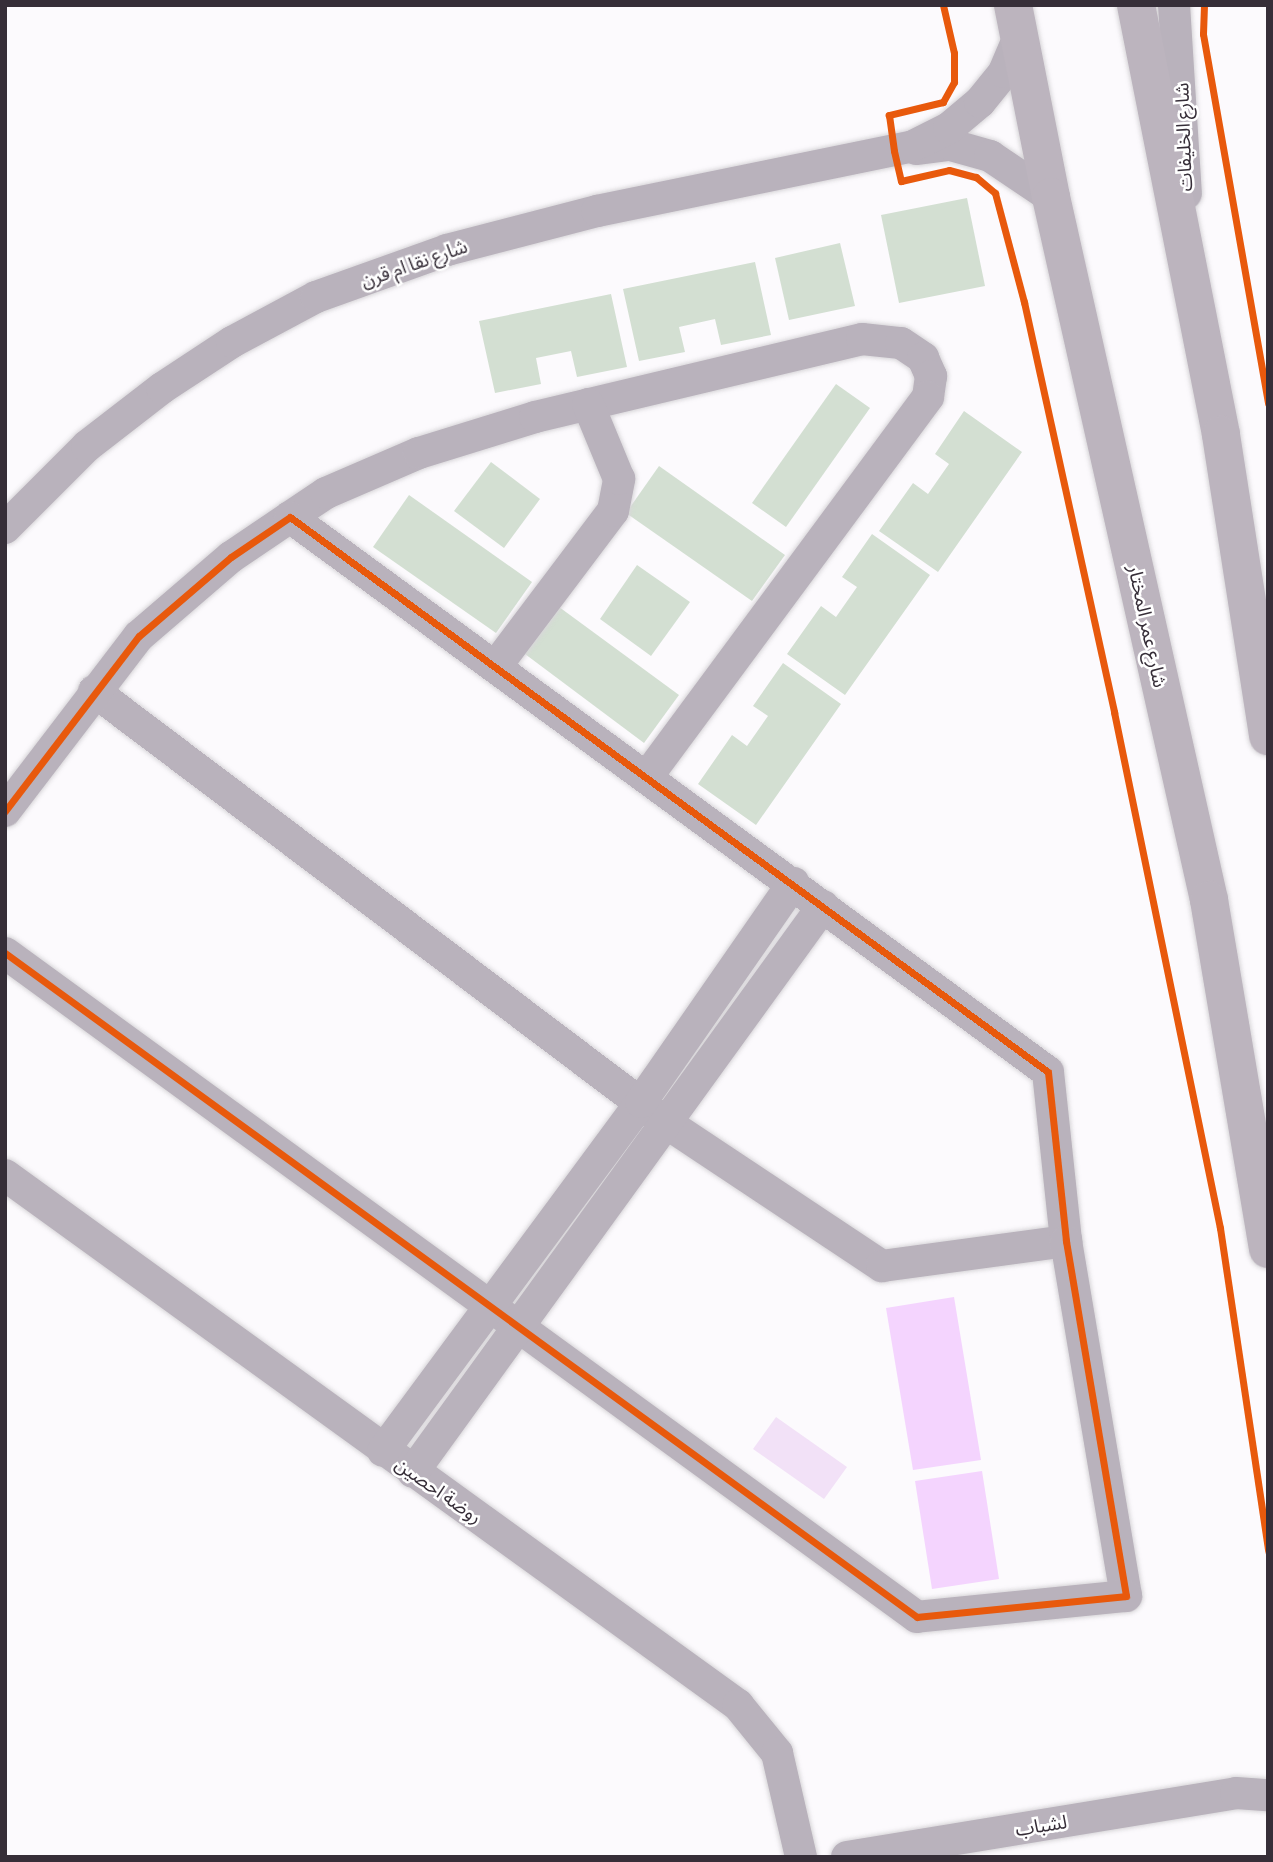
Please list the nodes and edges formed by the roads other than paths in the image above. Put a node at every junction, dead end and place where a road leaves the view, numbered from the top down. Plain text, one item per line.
1 (1136, 5) edge
2 (1174, 5) edge
3 (1016, 21) edge
4 (894, 151) junction
5 (1051, 197) junction
6 (1187, 269) junction
7 (588, 404) junction
8 (290, 517) junction
9 (5, 528) edge
10 (496, 666) junction
11 (94, 691) junction
12 (1268, 736) edge
13 (649, 775) junction
14 (5, 811) edge
15 (793, 883) junction
16 (823, 906) junction
17 (5, 953) edge
18 (640, 1102) junction
19 (668, 1124) junction
20 (5, 1175) edge
21 (1066, 1241) junction
22 (1268, 1249) edge
23 (489, 1308) junction
24 (518, 1330) junction
25 (383, 1451) junction
26 (414, 1472) junction
27 (1268, 1776) edge
28 (1236, 1793) junction
29 (1268, 1795) edge
30 (801, 1857) edge
31 (846, 1857) edge

1 - 6 main road
2 - 6 street, شارع الخليفات
3 - 4 street, شارع نقا ام قرن
3 - 5 main road, شارع عمر المختار
4 - 5 street, شارع نقا ام قرن
4 - 9 street, شارع نقا ام قرن
5 - 22 main road, شارع عمر المختار
6 - 12 main road
7 - 8 street
7 - 10 street
7 - 13 street
8 - 10 street
8 - 11 street
10 - 13 street
11 - 14 street
11 - 18 street
13 - 15 street
15 - 16 street
15 - 18 street
16 - 19 street
16 - 21 street
17 - 23 street
18 - 19 street
18 - 23 street
19 - 21 street
19 - 24 street
20 - 25 street, روضة احصين
21 - 24 street
23 - 24 street
23 - 25 street
24 - 26 street
25 - 26 street, روضة احصين
26 - 30 street, روضة احصين
27 - 28 street, لشباب
28 - 29 street, لشباب
28 - 31 street, لشباب

